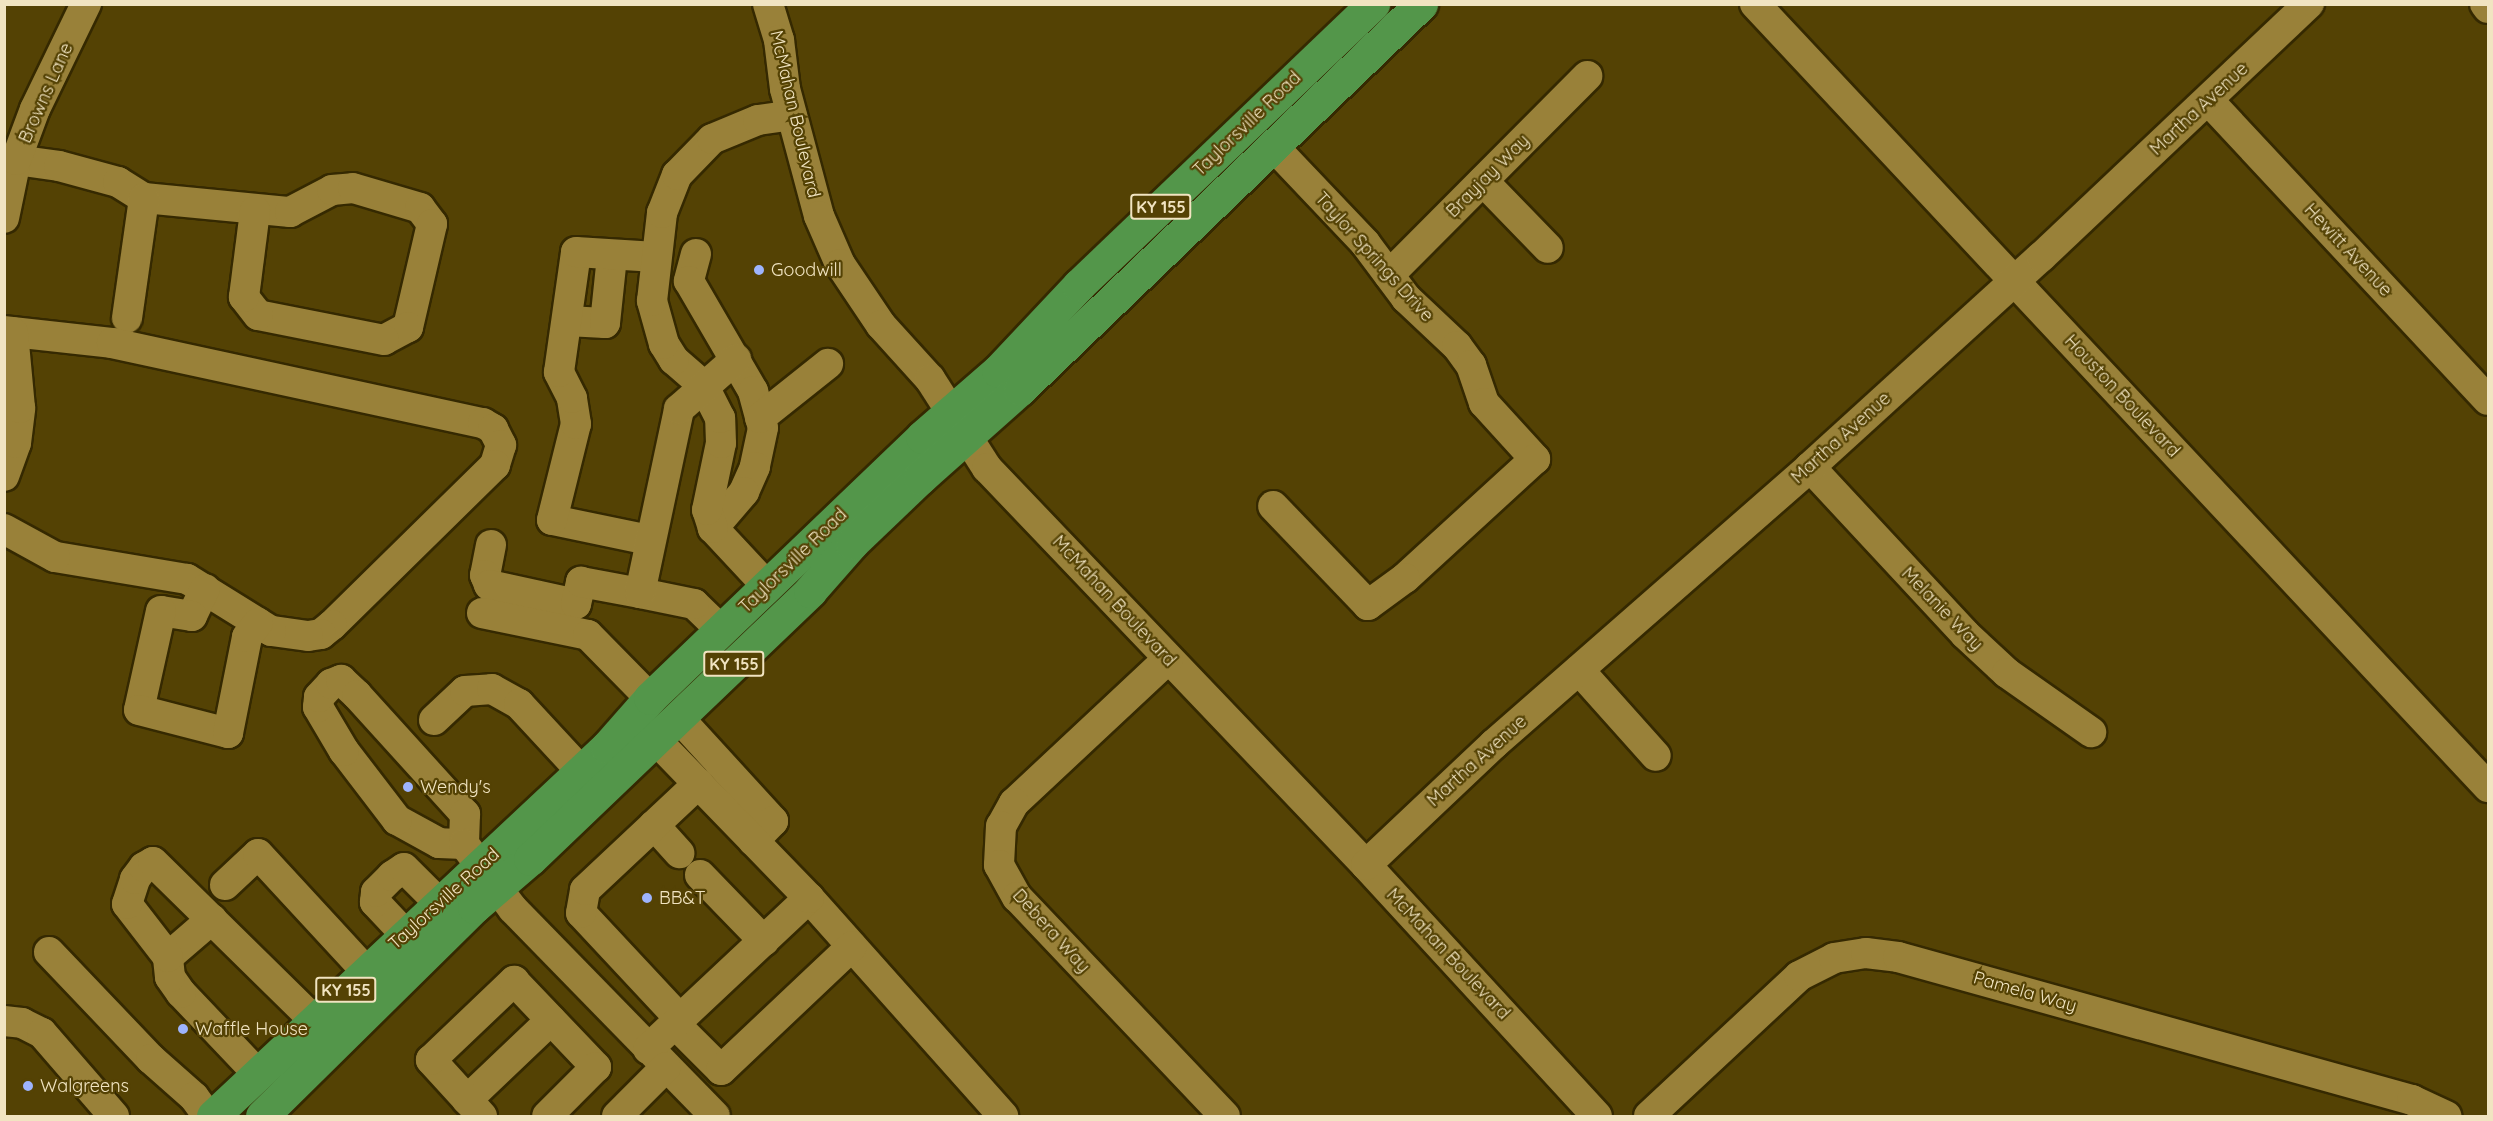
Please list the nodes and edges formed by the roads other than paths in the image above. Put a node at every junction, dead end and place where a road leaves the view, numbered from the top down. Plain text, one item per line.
1 (86, 4) edge
2 (768, 4) edge
3 (1373, 4) edge
4 (1421, 4) edge
5 (1755, 4) edge
6 (2309, 4) edge
7 (1587, 76) dead end
8 (2208, 100) junction
9 (792, 115) junction
10 (1273, 146) junction
11 (16, 160) junction
12 (1483, 181) junction
13 (144, 198) junction
14 (255, 211) junction
15 (4, 218) edge
16 (1548, 248) dead end
17 (696, 254) dead end
18 (656, 258) junction
19 (1389, 275) junction
20 (2015, 280) junction
21 (127, 318) dead end
22 (9, 331) edge
23 (736, 359) junction
24 (828, 364) dead end
25 (704, 386) junction
26 (2488, 400) edge
27 (760, 418) junction
28 (958, 424) junction
29 (1810, 467) junction
30 (4, 476) edge
31 (1273, 506) dead end
32 (712, 528) junction
33 (4, 529) edge
34 (649, 540) junction
35 (491, 544) dead end
36 (767, 586) junction
37 (205, 589) junction
38 (640, 593) junction
39 (482, 613) dead end
40 (258, 623) junction
41 (721, 630) junction
42 (1168, 659) junction
43 (1579, 670) junction
44 (650, 698) junction
45 (434, 720) dead end
46 (667, 728) junction
47 (2091, 732) dead end
48 (1656, 756) dead end
49 (581, 771) junction
50 (699, 783) junction
51 (2488, 788) edge
52 (654, 825) junction
53 (754, 841) junction
54 (679, 853) dead end
55 (1366, 864) junction
56 (481, 865) junction
57 (700, 875) dead end
58 (225, 885) dead end
59 (809, 898) junction
60 (438, 902) junction
61 (212, 919) junction
62 (405, 934) junction
63 (764, 940) junction
64 (852, 946) junction
65 (50, 952) dead end
66 (168, 957) junction
67 (366, 971) junction
68 (314, 1020) junction
69 (551, 1020) junction
70 (4, 1021) edge
71 (677, 1022) junction
72 (657, 1058) junction
73 (258, 1074) junction
74 (474, 1108) edge
75 (114, 1116) edge
76 (208, 1116) edge
77 (213, 1116) edge
78 (262, 1116) edge
79 (547, 1116) edge
80 (617, 1116) edge
81 (715, 1116) edge
82 (1004, 1116) edge
83 (1225, 1116) edge
84 (1598, 1116) edge
85 (1649, 1116) edge
86 (2447, 1116) edge

1 - 11 street, Browns Lane
2 - 9 street, McMahan Boulevard
3 - 28 main road, Taylorsville Road / KY 155
4 - 10 main road, Taylorsville Road / KY 155
5 - 20 street, Houston Boulevard
6 - 8 street, Martha Avenue
7 - 12 street, Brayjay Way
8 - 20 street, Martha Avenue
8 - 26 street, Hewitt Avenue
9 - 18 street
9 - 28 street, McMahan Boulevard
10 - 19 street, Taylor Springs Drive
10 - 28 main road, Taylorsville Road / KY 155
11 - 13 street
11 - 15 street, Browns Lane
12 - 16 street
12 - 19 street, Brayjay Way
13 - 14 street
13 - 21 street
14 - 14 street
17 - 23 street
18 - 25 street
18 - 34 street
19 - 31 street, Taylor Springs Drive
20 - 29 street, Martha Avenue
20 - 51 street, Houston Boulevard
22 - 30 street
22 - 40 street
23 - 25 street
23 - 27 street
24 - 27 street
25 - 32 street
25 - 34 street
27 - 32 street
28 - 36 main road, Taylorsville Road / KY 155
28 - 42 street, McMahan Boulevard
28 - 46 main road, Taylorsville Road / KY 155
29 - 43 street, Martha Avenue
29 - 47 street, Melanie Way
32 - 36 street
33 - 37 street
34 - 38 street
35 - 38 street
36 - 41 main road, Taylorsville Road / KY 155
37 - 40 street
37 - 40 street
38 - 41 street
39 - 44 street
41 - 44 main road, Taylorsville Road / KY 155
42 - 55 street, McMahan Boulevard
42 - 83 street, Debera Way
43 - 48 street
43 - 55 street, Martha Avenue
44 - 49 main road, Taylorsville Road / KY 155
45 - 49 street
46 - 50 street
46 - 53 street
46 - 56 main road, Taylorsville Road / KY 155
49 - 56 main road, Taylorsville Road / KY 155
50 - 52 street
50 - 53 street
52 - 54 street
52 - 71 street
53 - 59 street
55 - 84 street, McMahan Boulevard
56 - 56 street
56 - 60 main road, Taylorsville Road / KY 155
56 - 72 street
56 - 78 main road, Taylorsville Road / KY 155
57 - 63 street
58 - 67 street
59 - 63 street
59 - 64 street
60 - 62 main road, Taylorsville Road / KY 155
60 - 62 street
61 - 66 street
61 - 66 street
61 - 68 street
62 - 67 main road, Taylorsville Road / KY 155
63 - 71 street
64 - 71 street
64 - 82 street
65 - 76 street
66 - 73 street
67 - 68 main road, Taylorsville Road / KY 155
68 - 73 main road, Taylorsville Road / KY 155
69 - 74 street
69 - 74 street
69 - 79 street
70 - 75 street
71 - 72 street
72 - 80 street
72 - 81 street
73 - 77 main road, Taylorsville Road / KY 155
85 - 86 street, Pamela Way

